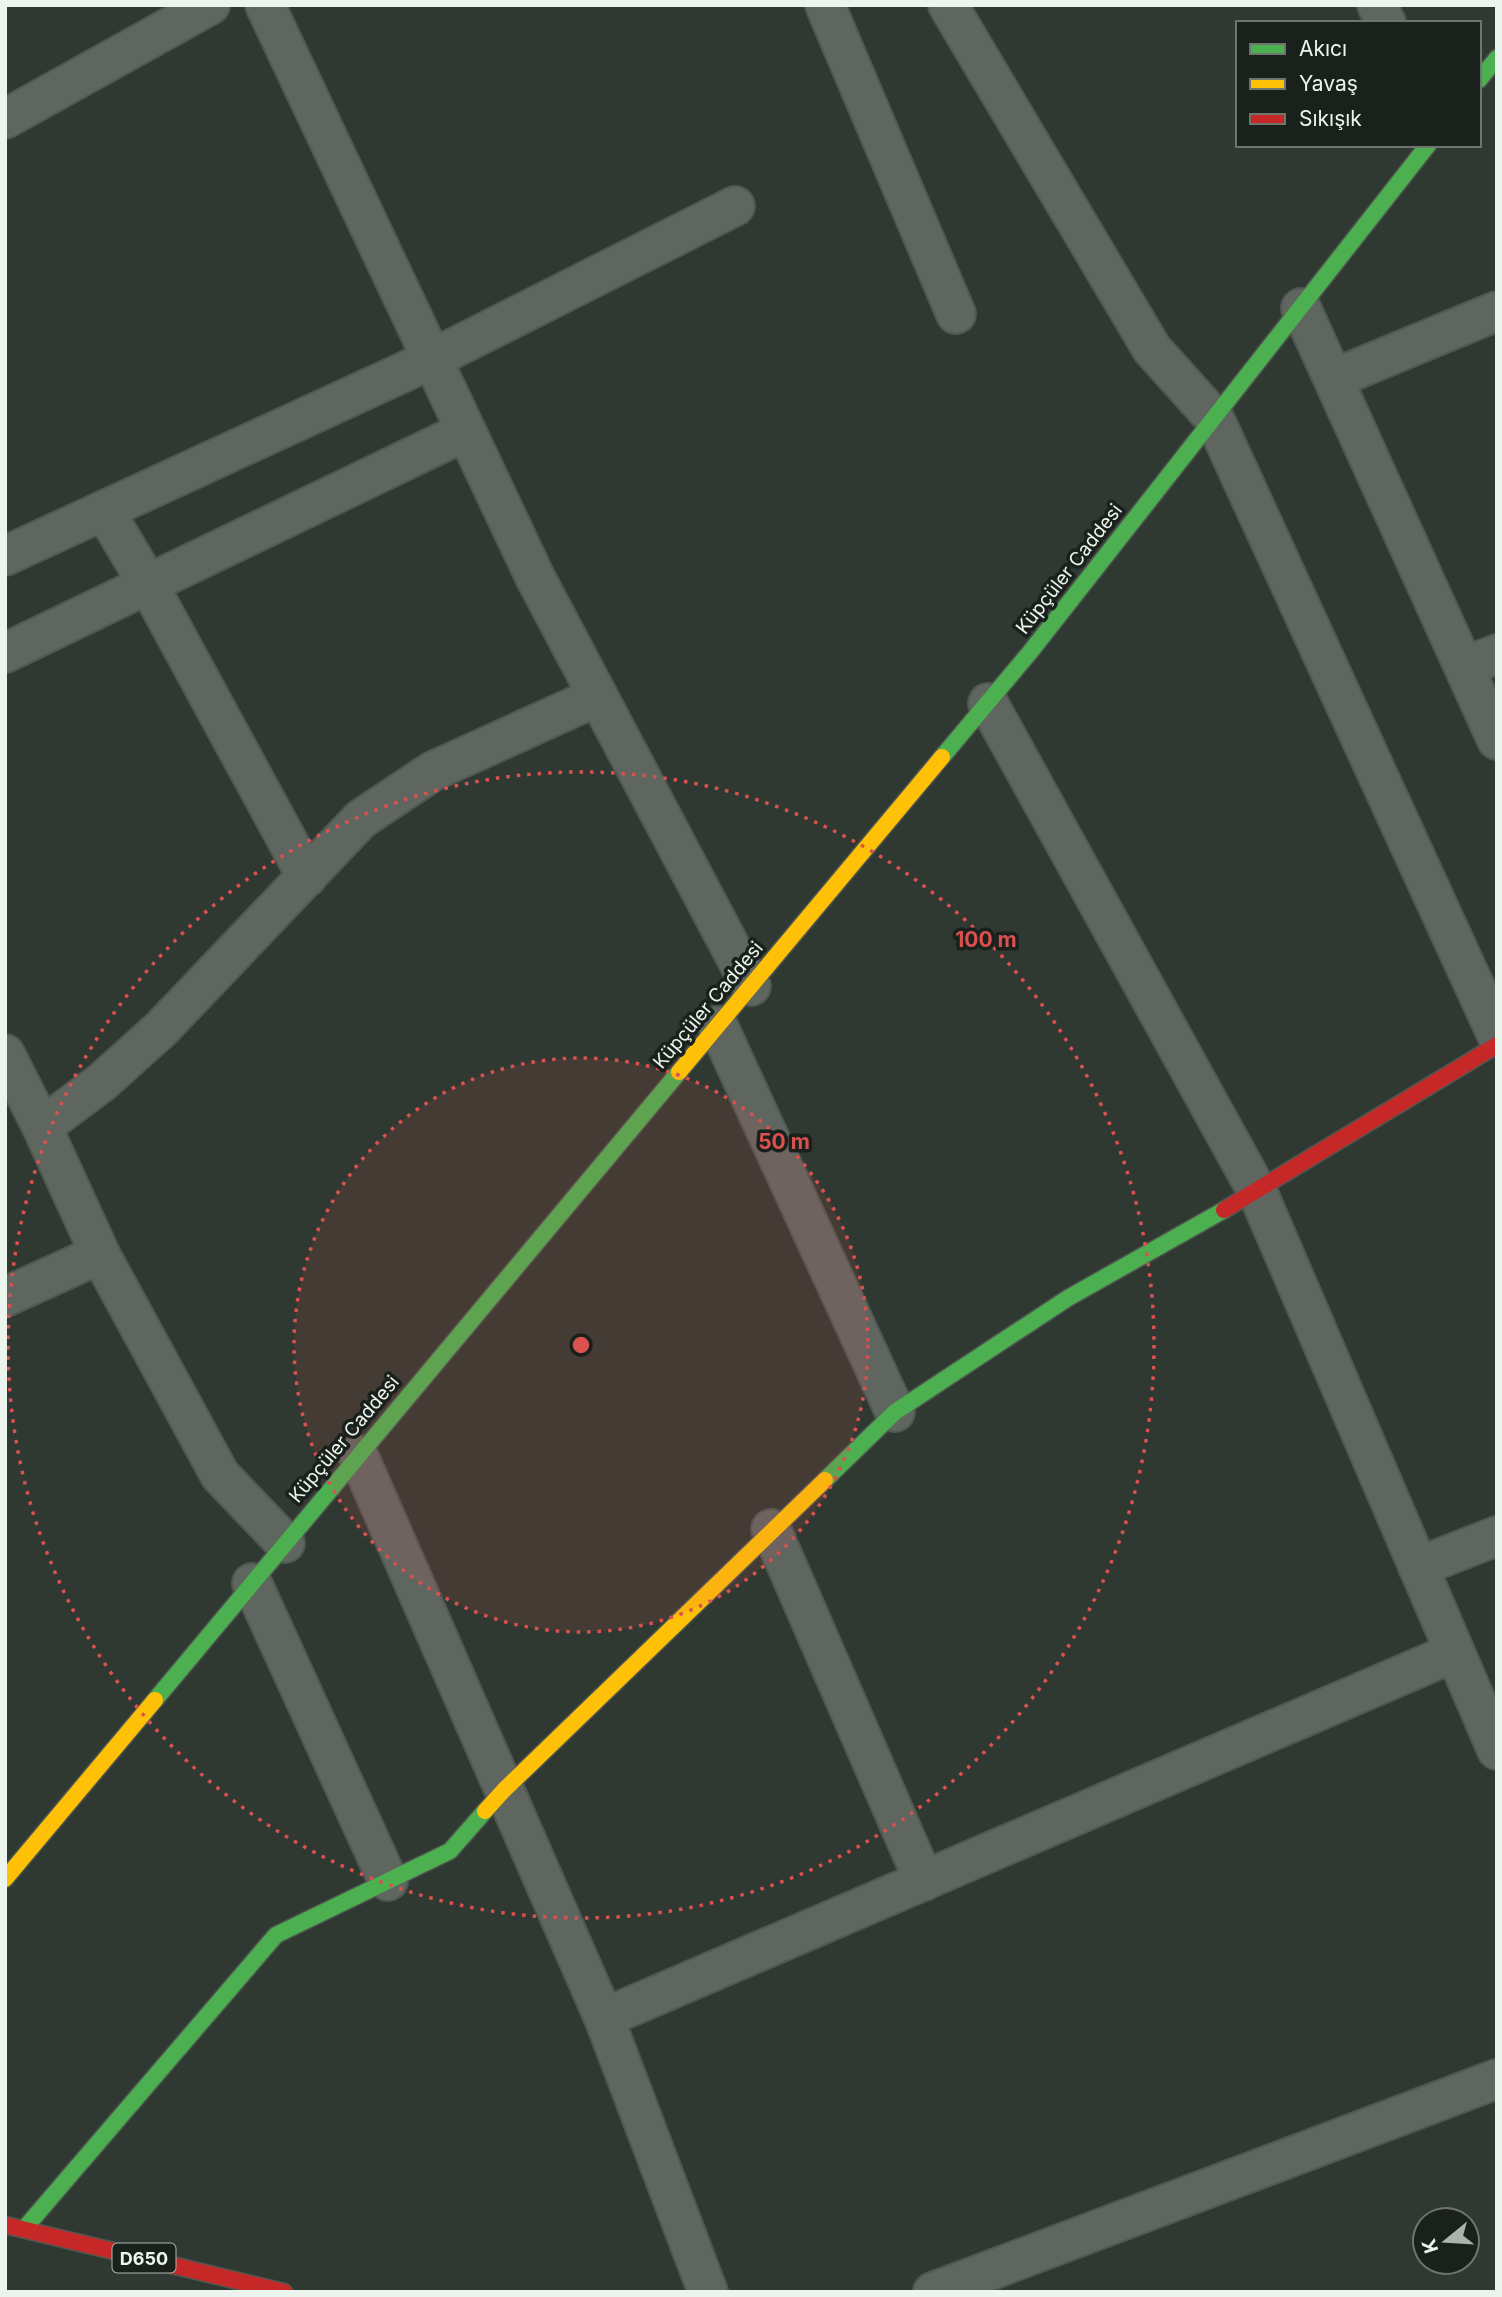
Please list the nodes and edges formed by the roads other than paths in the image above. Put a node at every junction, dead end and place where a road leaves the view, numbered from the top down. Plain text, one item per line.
1 (210, 5) edge
2 (265, 5) edge
3 (824, 5) edge
4 (948, 5) edge
5 (1377, 5) edge
6 (1385, 21) edge
7 (1497, 58) edge
8 (1481, 78) edge
9 (5, 119) edge
10 (1426, 147) edge
11 (734, 206) dead end
12 (1301, 308) junction
13 (1497, 311) edge
14 (956, 314) dead end
15 (432, 359) junction
16 (1333, 379) junction
17 (1214, 418) junction
18 (466, 430) junction
19 (104, 510) junction
20 (5, 556) edge
21 (148, 584) junction
22 (5, 653) edge
23 (1481, 661) edge
24 (598, 696) junction
25 (988, 703) junction
26 (1497, 740) edge
27 (307, 877) junction
28 (751, 986) junction
29 (718, 1026) junction
30 (1497, 1035) edge
31 (1497, 1045) edge
32 (5, 1054) edge
33 (42, 1128) junction
34 (1257, 1191) junction
35 (100, 1254) junction
36 (5, 1297) edge
37 (895, 1412) junction
38 (358, 1455) junction
39 (772, 1529) junction
40 (1497, 1536) edge
41 (285, 1543) junction
42 (1418, 1567) junction
43 (251, 1583) junction
44 (1454, 1652) junction
45 (1497, 1750) edge
46 (504, 1790) junction
47 (5, 1879) edge
48 (388, 1881) junction
49 (924, 1881) junction
50 (604, 2018) junction
51 (1497, 2079) edge
52 (5, 2225) edge
53 (24, 2229) junction
54 (284, 2292) edge
55 (708, 2292) edge
56 (933, 2292) edge

1 - 9 street
2 - 15 street
3 - 14 street
4 - 17 street
5 - 6 street
7 - 8 main road
10 - 12 main road, Küpçüler Caddesi
11 - 15 street
12 - 16 street
12 - 17 main road, Küpçüler Caddesi
13 - 16 street
15 - 18 street
15 - 19 street
16 - 23 street
17 - 25 main road, Küpçüler Caddesi
17 - 30 street
18 - 21 street
18 - 24 street
19 - 20 street
19 - 21 street
21 - 22 street
21 - 27 street
23 - 26 street
24 - 27 street
24 - 28 street
25 - 28 main road, Küpçüler Caddesi
25 - 34 street
27 - 33 street
28 - 29 main road, Küpçüler Caddesi
29 - 37 street
29 - 38 main road, Küpçüler Caddesi
31 - 34 main road
32 - 33 street
33 - 35 street
34 - 37 main road
34 - 42 street
35 - 36 street
35 - 41 street
37 - 39 main road
38 - 41 main road, Küpçüler Caddesi
38 - 46 street
39 - 46 main road
39 - 49 street
40 - 42 street
41 - 43 main road, Küpçüler Caddesi
42 - 44 street
43 - 47 main road, Küpçüler Caddesi
43 - 48 street
44 - 45 street
44 - 49 street
46 - 48 main road
46 - 50 street
48 - 53 main road
49 - 50 street
50 - 55 street
51 - 56 street
52 - 53 main road, D650
53 - 54 main road, D650

